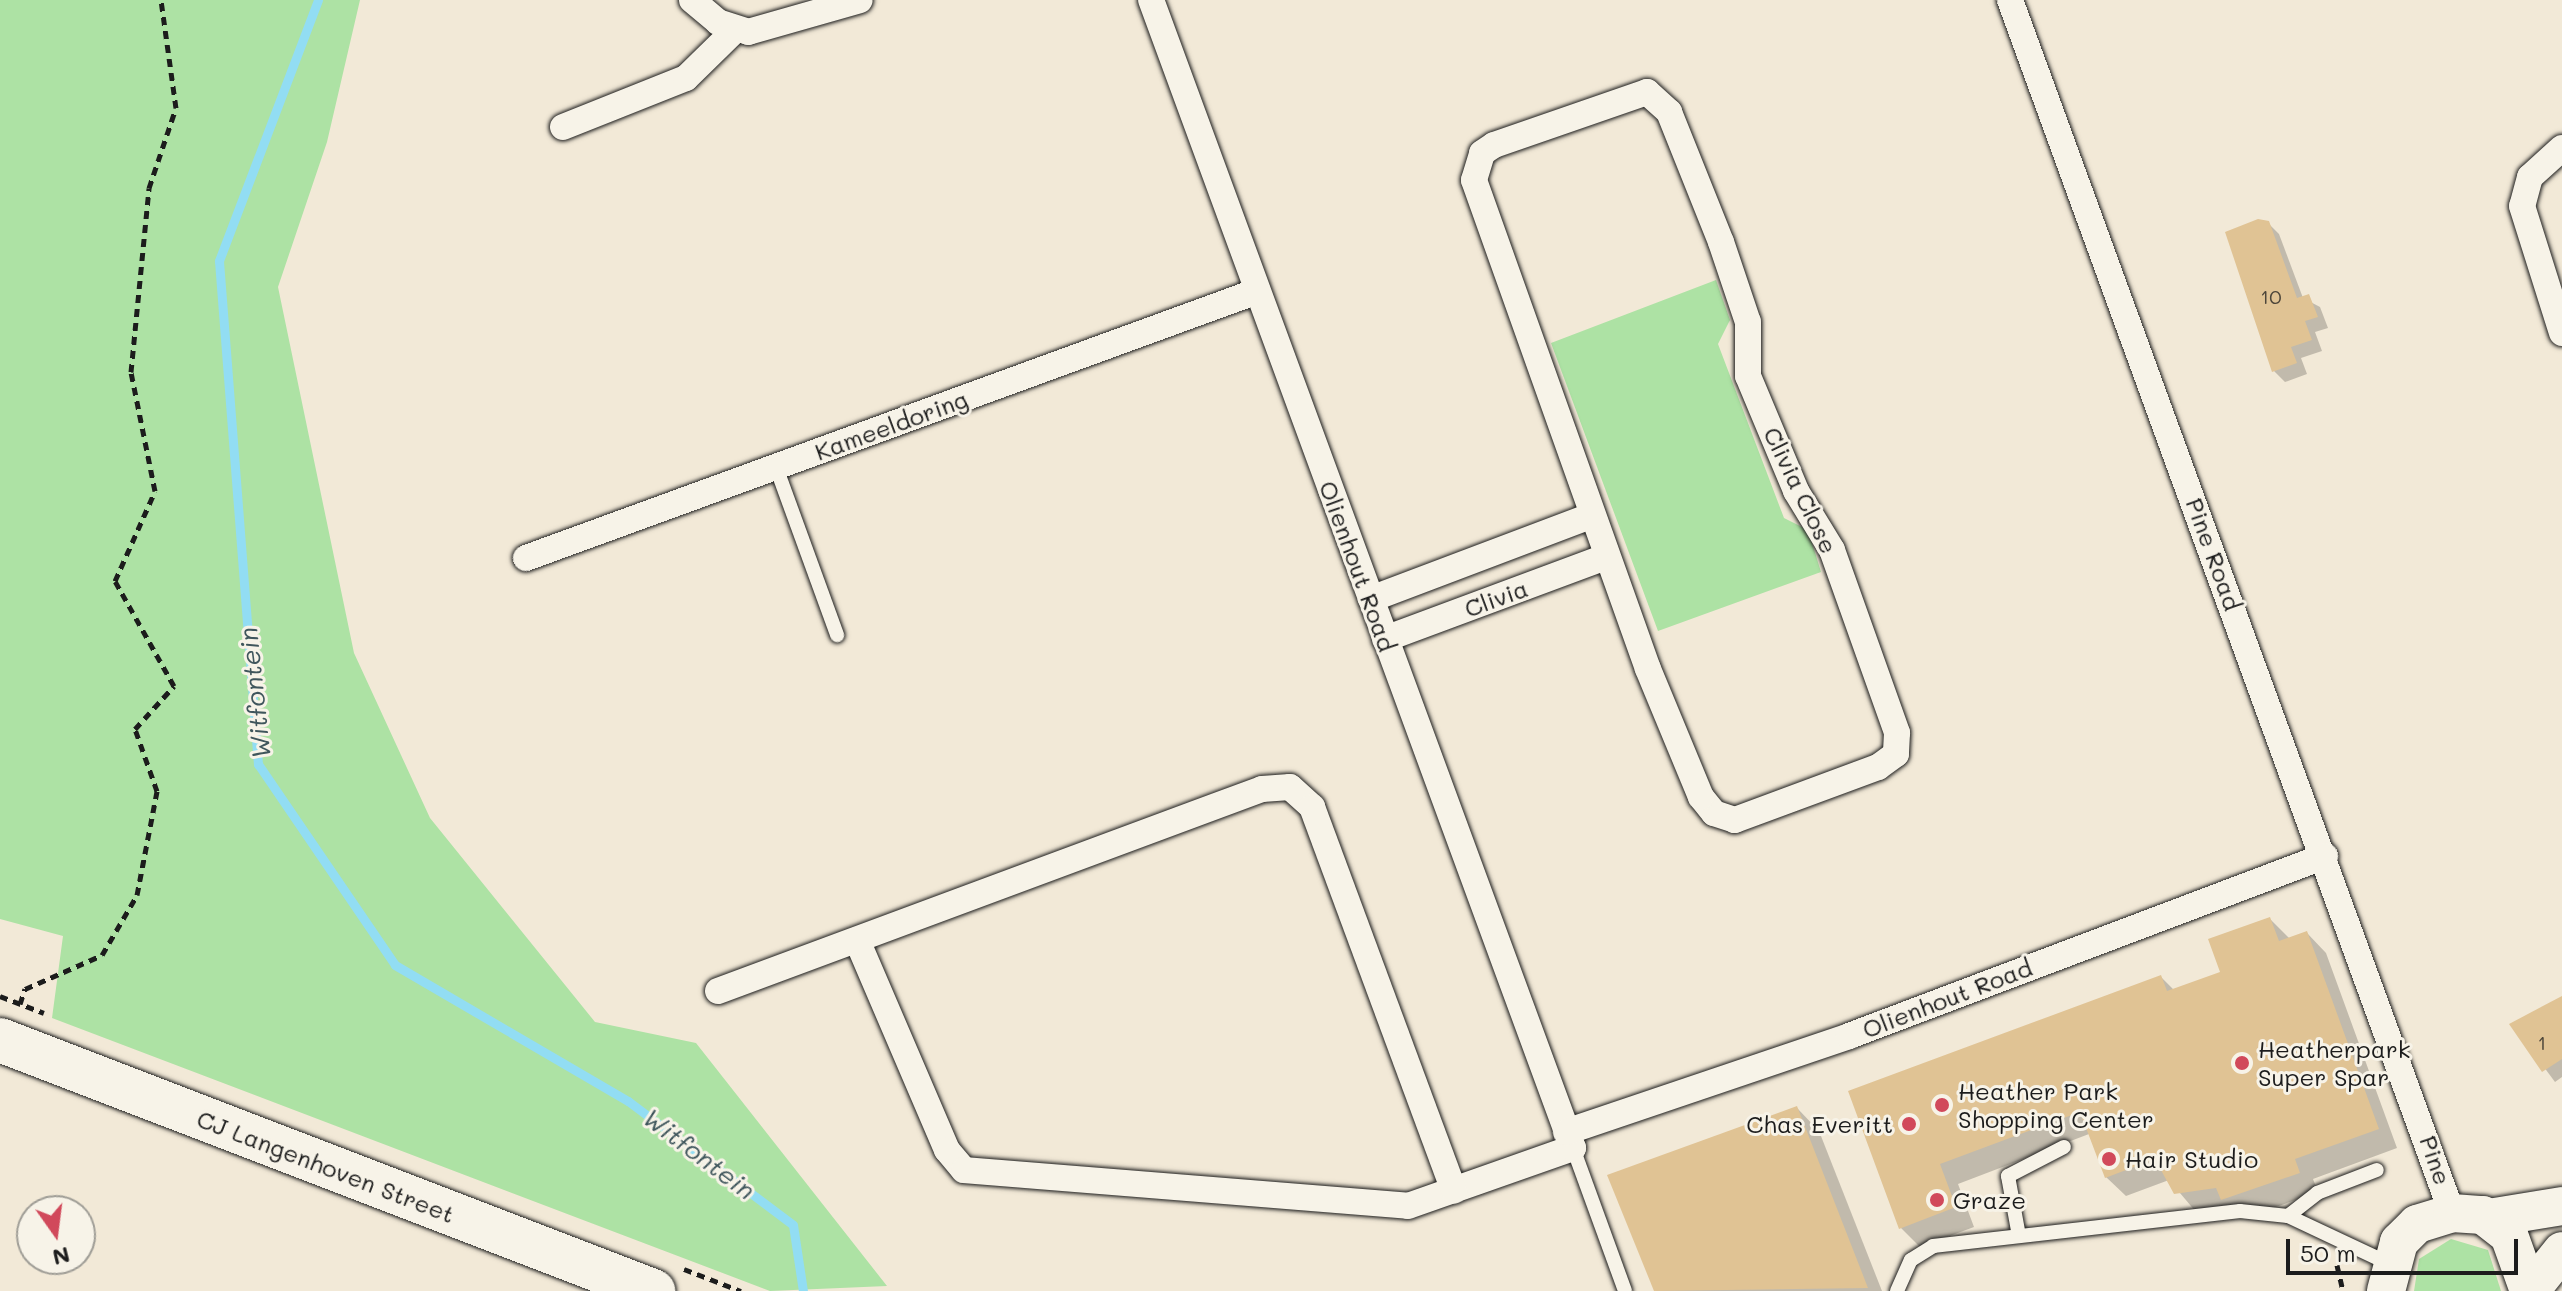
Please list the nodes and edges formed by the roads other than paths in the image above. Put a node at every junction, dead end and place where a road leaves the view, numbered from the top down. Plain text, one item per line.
1 (692, 0) edge
2 (860, 0) edge
3 (1151, 0) edge
4 (2010, 0) edge
5 (735, 30) junction
6 (563, 127) dead end
7 (2562, 148) edge
8 (1255, 292) junction
9 (2562, 333) edge
10 (776, 467) junction
11 (1591, 516) junction
12 (1606, 557) junction
13 (526, 558) dead end
14 (1371, 599) junction
15 (837, 635) dead end
16 (1385, 639) junction
17 (2325, 856) junction
18 (857, 940) junction
19 (718, 991) dead end
20 (10, 1022) edge
21 (2418, 1108) joint
22 (1569, 1140) junction
23 (2064, 1147) dead end
24 (2377, 1170) dead end
25 (1454, 1191) junction
26 (2562, 1206) edge
27 (2452, 1213) junction
28 (2288, 1216) junction
29 (2489, 1218) junction
30 (2019, 1236) junction
31 (2562, 1251) edge
32 (2387, 1277) edge
33 (653, 1291) edge
34 (1625, 1291) edge
35 (1897, 1291) edge
36 (2530, 1291) edge

1 - 5 street
2 - 5 street
3 - 8 street, Olienhout Road
4 - 17 street, Pine Road
5 - 6 street
7 - 9 street
8 - 10 street, Kameeldoring
8 - 14 street, Olienhout Road
10 - 13 street, Kameeldoring
10 - 15 lane
11 - 12 street, Clivia Close
11 - 12 street, Clivia Close
11 - 14 street, Clivia
12 - 16 street, Clivia
14 - 16 street, Olienhout Road
16 - 22 street, Olienhout Road
17 - 21 street, Pine Road
17 - 22 street, Olienhout Road
18 - 19 street
18 - 25 street
18 - 25 street
20 - 33 highway, CJ Langenhoven Street
21 - 27 street, Pine
22 - 25 street
22 - 34 lane
23 - 30 lane
24 - 28 lane
26 - 29 main road
27 - 29 main road
27 - 32 main road
28 - 30 lane
28 - 32 lane
29 - 36 main road
30 - 35 lane
31 - 36 main road

